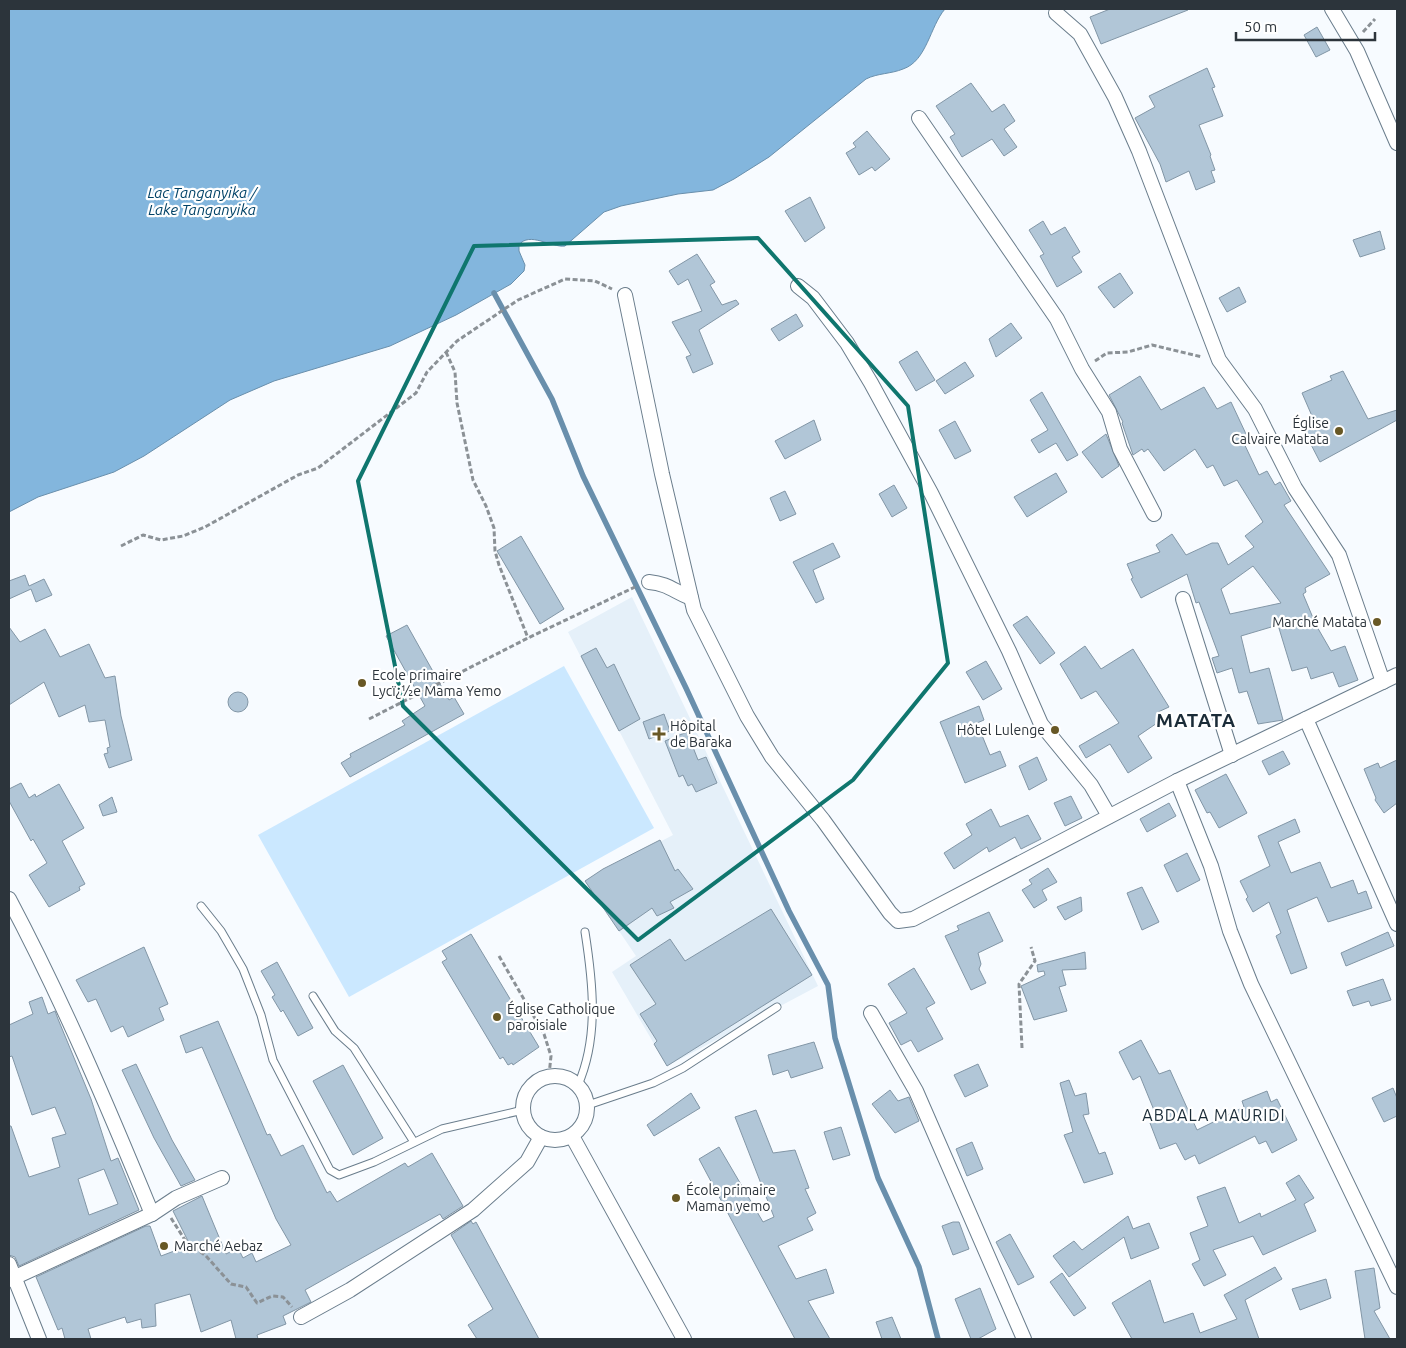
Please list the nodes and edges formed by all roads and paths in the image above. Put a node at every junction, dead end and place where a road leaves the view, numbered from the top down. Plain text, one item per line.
1 (1332, 9) edge
2 (1056, 13) dead end
3 (919, 118) dead end
4 (1397, 143) edge
5 (798, 286) dead end
6 (625, 295) joint
7 (446, 352) junction
8 (1220, 360) junction
9 (1082, 369) junction
10 (1154, 514) dead end
11 (121, 546) dead end
12 (649, 582) joint
13 (691, 598) junction
14 (1183, 598) dead end
15 (528, 638) junction
16 (1397, 675) edge
17 (1383, 682) junction
18 (369, 719) dead end
19 (1306, 719) junction
20 (1232, 755) junction
21 (1177, 781) junction
22 (1109, 816) junction
23 (9, 899) edge
24 (201, 906) dead end
25 (1397, 924) edge
26 (585, 932) dead end
27 (1031, 947) dead end
28 (499, 956) dead end
29 (313, 996) dead end
30 (777, 1007) dead end
31 (871, 1013) dead end
32 (1022, 1048) dead end
33 (549, 1075) junction
34 (578, 1084) junction
35 (588, 1105) junction
36 (523, 1110) junction
37 (572, 1136) junction
38 (541, 1138) junction
39 (414, 1142) junction
40 (222, 1178) dead end
41 (157, 1210) junction
42 (9, 1264) edge
43 (12, 1279) edge
44 (1397, 1287) edge
45 (301, 1317) joint
46 (39, 1339) edge
47 (684, 1339) edge
48 (1024, 1339) edge

1 - 4 street
2 - 8 street
3 - 9 street
5 - 22 street
6 - 7 path
6 - 13 street
7 - 11 path
7 - 15 path
8 - 9 path
8 - 17 street
9 - 10 street
12 - 13 street
12 - 15 path
13 - 22 street
14 - 20 street
15 - 18 path
16 - 17 street
17 - 19 street
19 - 20 street
19 - 25 street
20 - 21 street
21 - 22 street
21 - 44 street
23 - 41 street
24 - 39 lane
26 - 34 lane
27 - 32 path
28 - 33 path
29 - 39 lane
30 - 35 lane
31 - 48 street
33 - 34 street
33 - 36 street
34 - 35 street
35 - 37 street
36 - 38 street
36 - 39 lane
37 - 38 street
37 - 47 street
38 - 45 street
40 - 41 street
41 - 43 street
41 - 45 path
42 - 43 street
43 - 46 street

